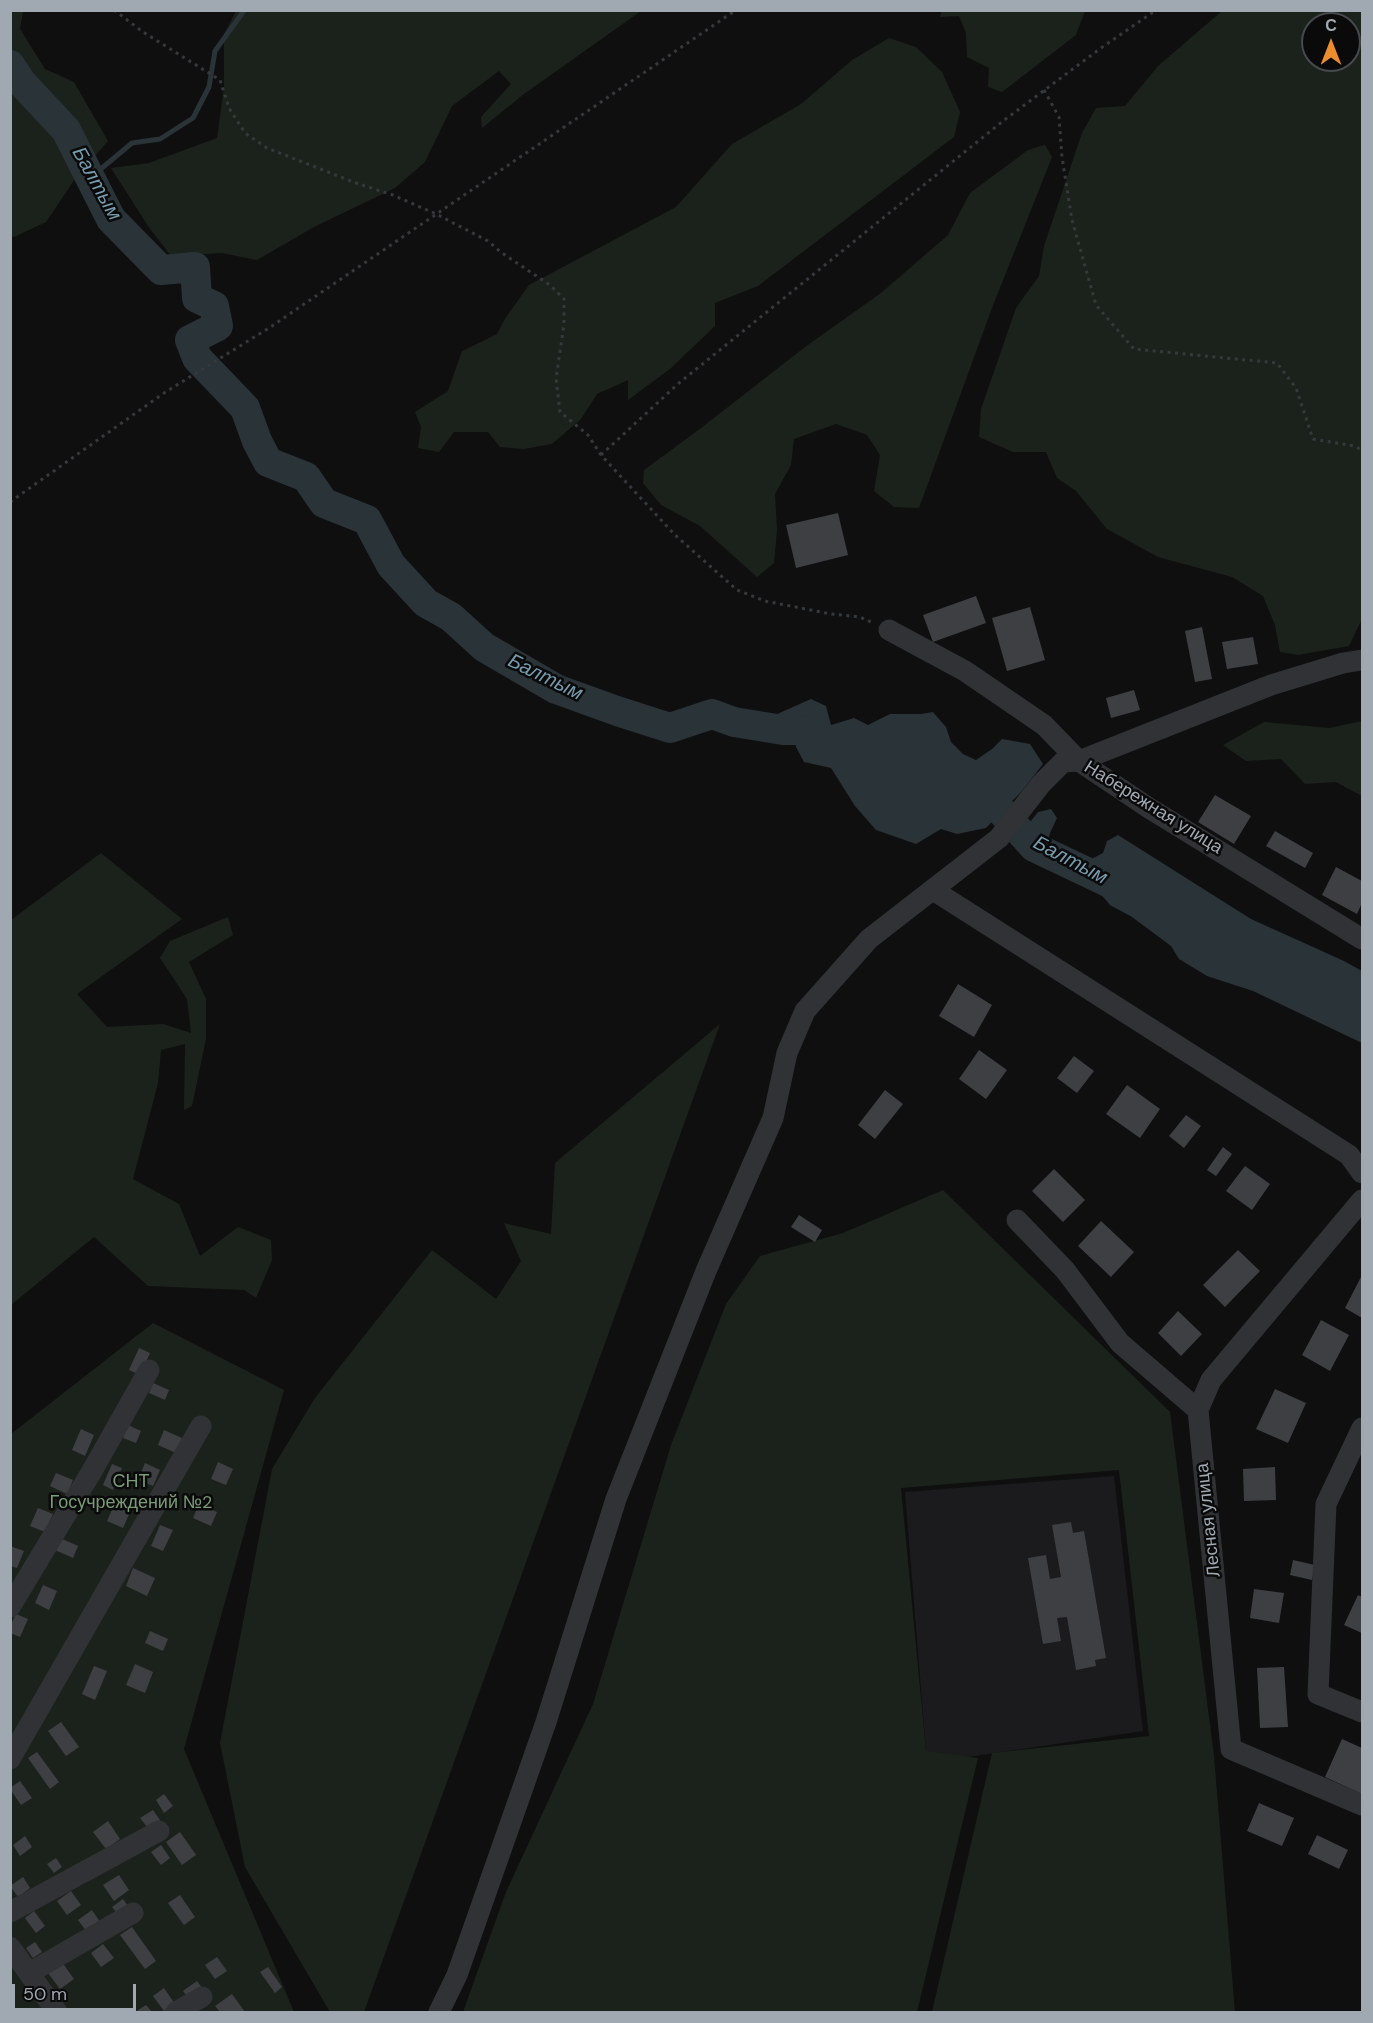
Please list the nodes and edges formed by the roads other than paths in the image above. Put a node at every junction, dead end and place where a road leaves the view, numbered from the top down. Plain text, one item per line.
1 (889, 630) road end
2 (1362, 660) edge
3 (1079, 761) junction
4 (933, 890) junction
5 (1362, 939) edge
6 (1362, 1173) edge
7 (1362, 1200) edge
8 (1017, 1220) dead end
9 (149, 1370) dead end
10 (1198, 1410) junction
11 (201, 1426) dead end
12 (1362, 1428) edge
13 (13, 1597) edge
14 (1362, 1712) edge
15 (10, 1759) edge
16 (1362, 1805) edge
17 (159, 1831) dead end
18 (10, 1912) edge
19 (134, 1913) dead end
20 (10, 1947) edge
21 (29, 1973) junction
22 (202, 1996) dead end
23 (57, 2013) edge
24 (176, 2013) edge
25 (439, 2013) edge

1 - 3 street, Набережная улица
2 - 3 street
3 - 4 street
3 - 5 street, Набережная улица
4 - 6 street
4 - 25 street
7 - 10 street
8 - 10 street
9 - 13 street
10 - 16 street, Лесная улица
11 - 15 street
12 - 14 street
17 - 18 street
19 - 21 street
20 - 21 street
21 - 23 street
22 - 24 street

